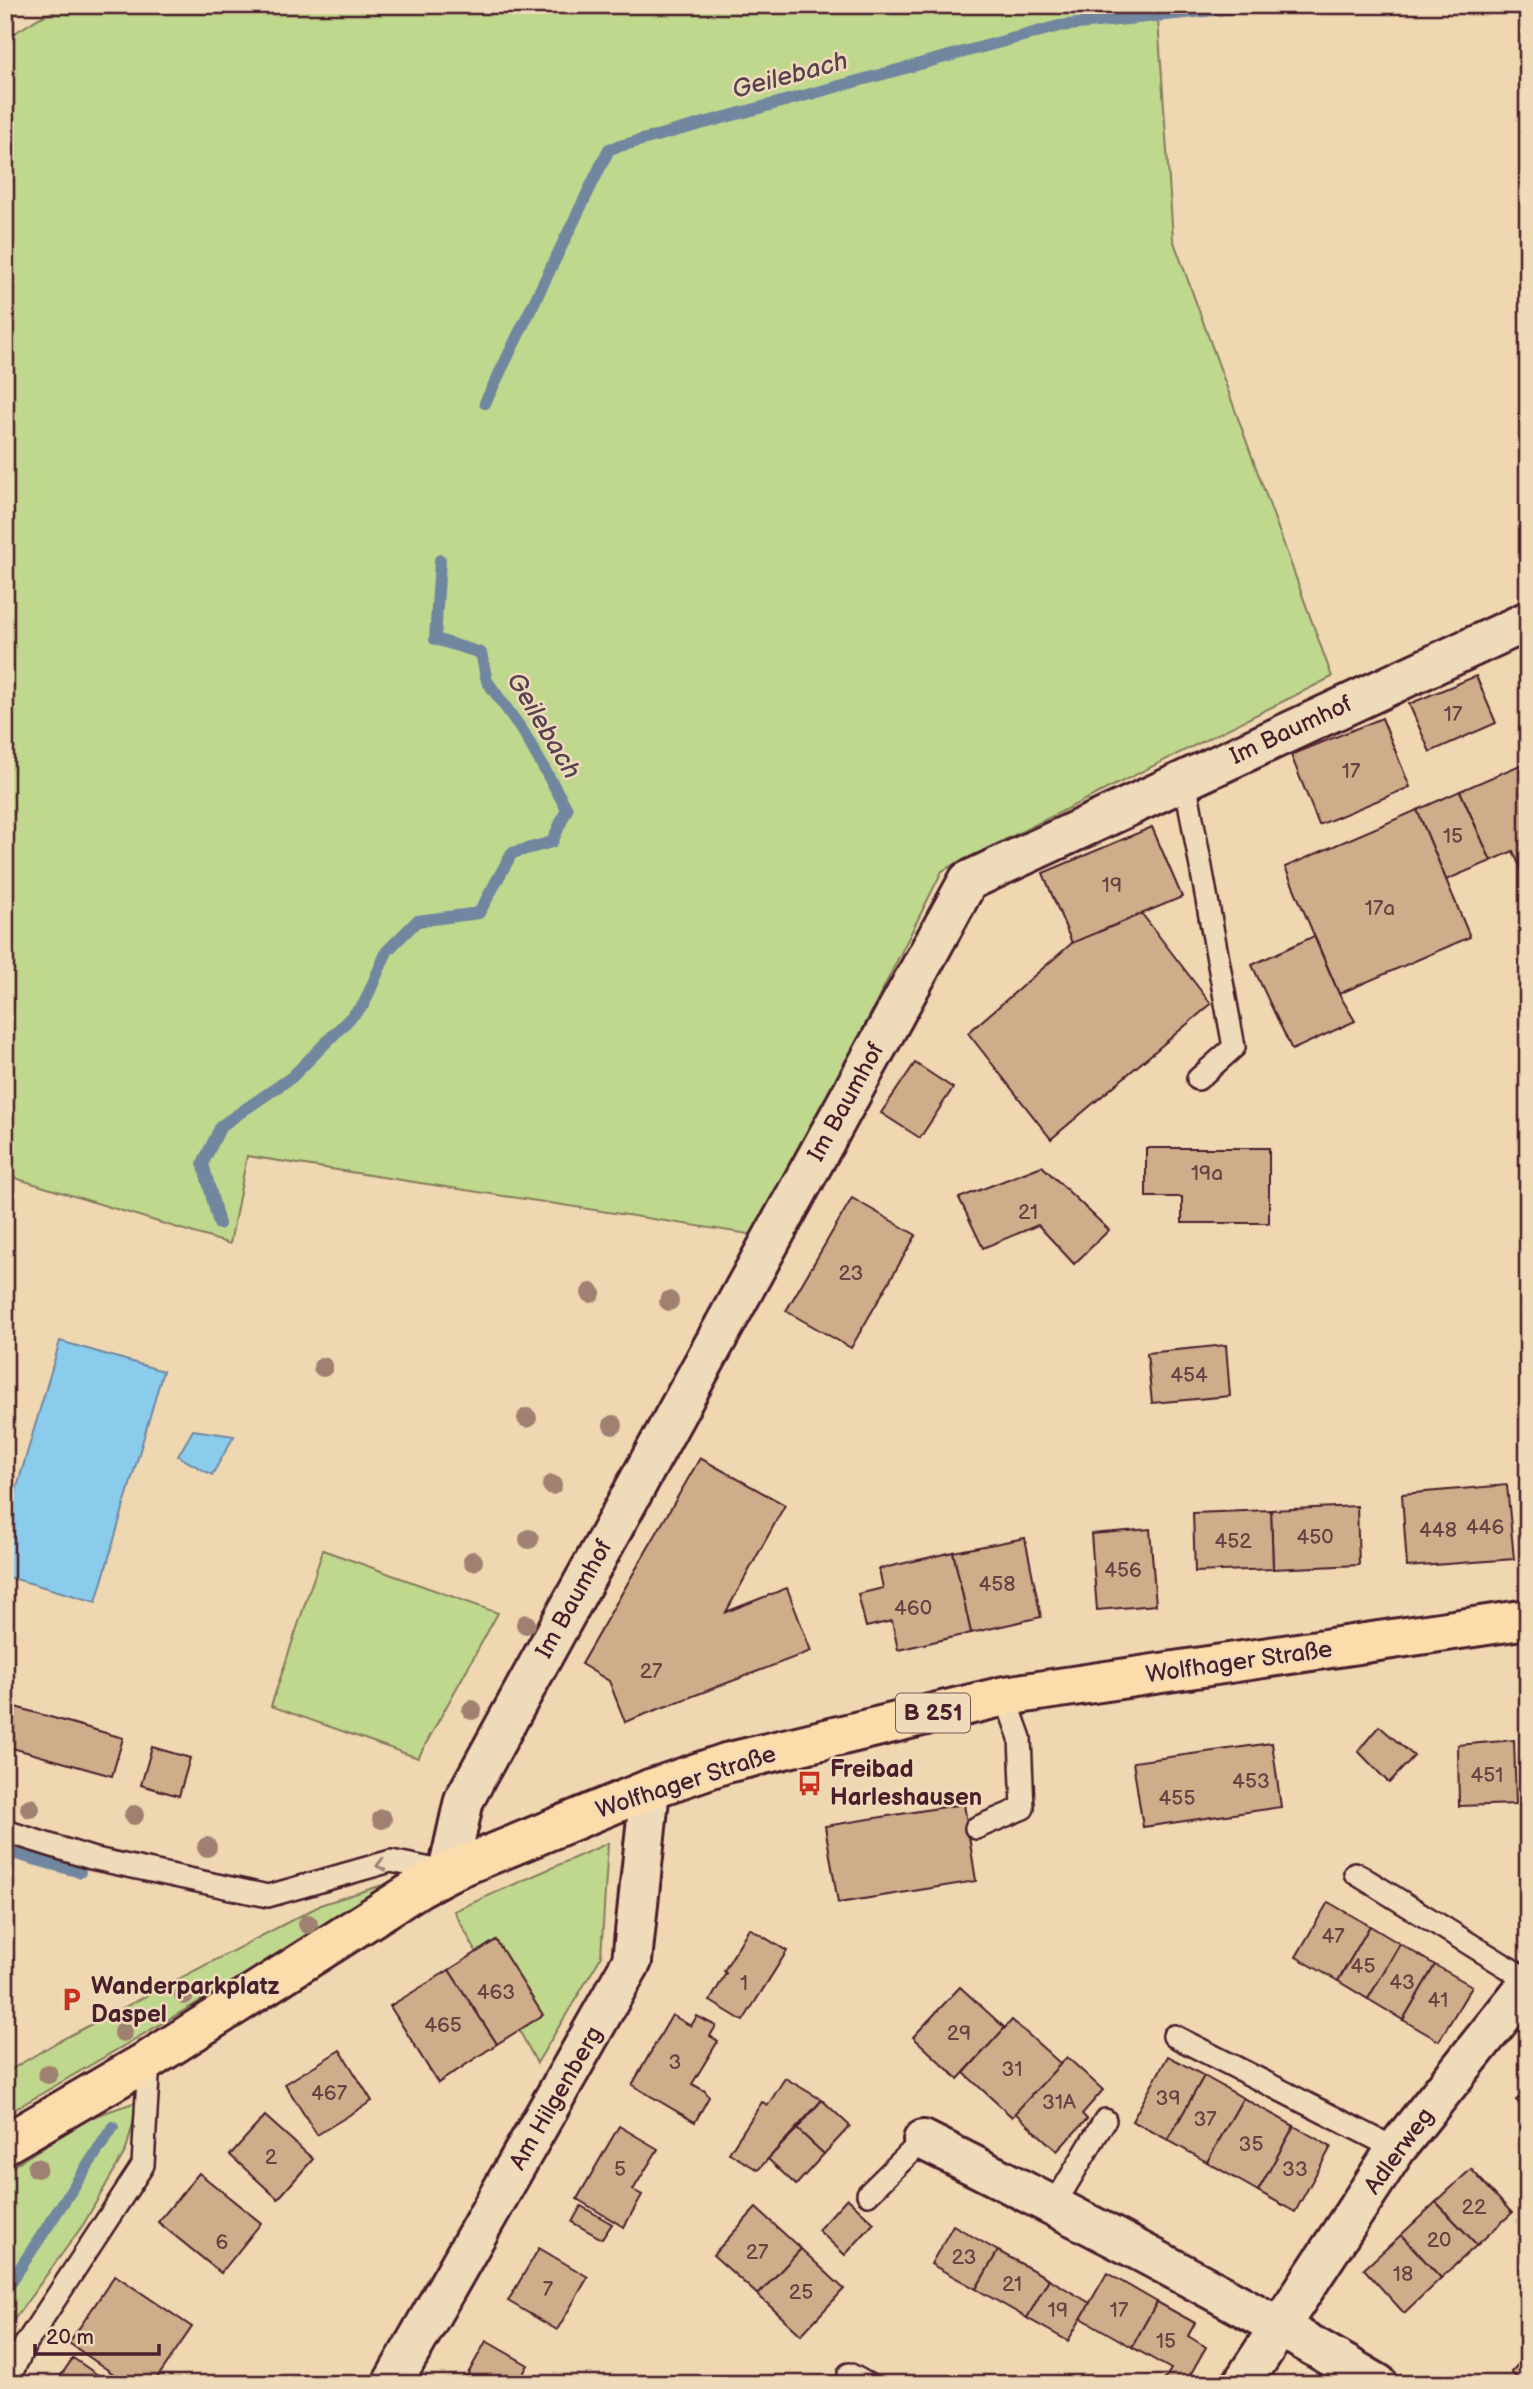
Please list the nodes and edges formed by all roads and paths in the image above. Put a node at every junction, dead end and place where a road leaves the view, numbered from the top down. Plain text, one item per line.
1 (1528, 621) edge
2 (1185, 780) junction
3 (1198, 1079) dead end
4 (1528, 1619) edge
5 (1005, 1696) junction
6 (650, 1789) junction
7 (976, 1828) dead end
8 (5, 1831) edge
9 (448, 1872) junction
10 (1355, 1873) dead end
11 (1528, 1982) edge
12 (1174, 2036) dead end
13 (149, 2060) junction
14 (1105, 2120) dead end
15 (923, 2140) joint
16 (5, 2144) edge
17 (1396, 2149) junction
18 (868, 2194) dead end
19 (1054, 2206) junction
20 (1280, 2326) junction
21 (6, 2384) edge
22 (392, 2384) edge
23 (1242, 2384) edge
24 (1378, 2384) edge

1 - 2 street, Im Baumhof
2 - 3 lane
2 - 9 street, Im Baumhof
4 - 5 main road, Wolfhager Straße / B 251
5 - 6 main road, Wolfhager Straße / B 251
5 - 7 lane
6 - 9 main road, Wolfhager Straße / B 251
6 - 22 street, Am Hilgenberg
9 -> 8 lane
9 - 13 main road, Wolfhager Straße / B 251
10 - 11 lane
11 - 17 street, Adlerweg
12 - 17 lane
13 - 16 main road, Wolfhager Straße / B 251
13 - 21 lane
14 - 19 lane
15 - 18 lane
15 - 19 street
17 - 20 street, Adlerweg
19 - 20 street
20 - 23 street, Adlerweg
20 - 24 street

